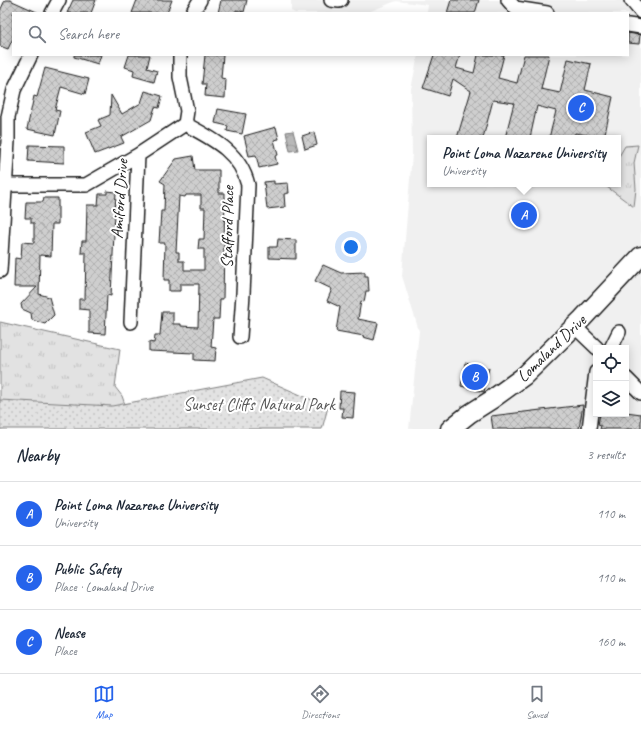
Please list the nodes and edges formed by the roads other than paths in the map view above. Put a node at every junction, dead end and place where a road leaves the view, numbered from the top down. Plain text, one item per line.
1 (59, 0) edge
2 (200, 0) edge
3 (331, 0) edge
4 (341, 0) edge
5 (508, 0) edge
6 (631, 0) edge
7 (53, 12) edge
8 (193, 12) edge
9 (541, 12) edge
10 (641, 12) edge
11 (629, 25) edge
12 (641, 27) edge
13 (31, 56) edge
14 (180, 56) edge
15 (185, 124) junction
16 (4, 140) edge
17 (138, 154) junction
18 (4, 185) junction
19 (641, 256) edge
20 (0, 271) edge
21 (131, 322) dead end
22 (574, 326) junction
23 (618, 332) dead end
24 (240, 336) dead end
25 (594, 345) edge
26 (612, 345) edge
27 (629, 373) edge
28 (641, 380) edge
29 (595, 381) edge
30 (629, 381) edge
31 (641, 393) edge
32 (450, 429) edge
33 (589, 429) edge

1 - 7 street
2 - 8 street
3 - 4 street
5 - 9 street
6 - 10 street
11 - 12 street
13 - 16 street
14 - 15 street
15 - 17 street, Amiford Drive
15 - 24 street, Stafford Place
16 - 18 street
17 - 18 street
17 - 21 street, Amiford Drive
18 - 20 street
19 - 22 street, Lomaland Drive
22 - 25 street
22 - 32 street, Lomaland Drive
23 - 26 street
27 - 28 street
29 - 33 street
30 - 31 street

